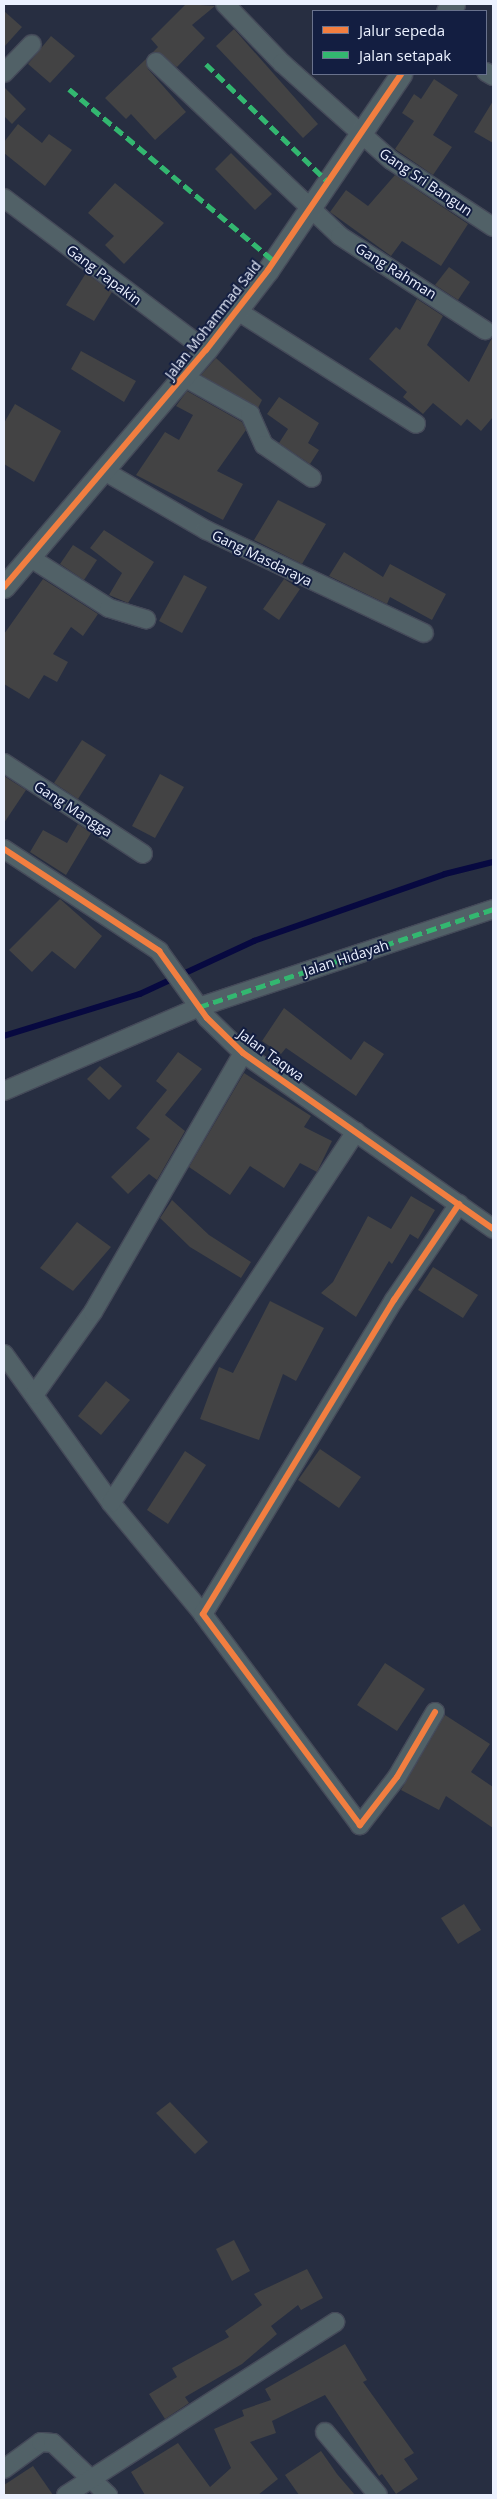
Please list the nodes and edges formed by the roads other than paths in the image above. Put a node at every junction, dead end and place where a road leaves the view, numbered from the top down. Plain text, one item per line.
1 (225, 4) edge
2 (32, 44) dead end
3 (156, 62) dead end
4 (4, 73) edge
5 (400, 75) edge
6 (361, 135) junction
7 (4, 198) edge
8 (309, 209) junction
9 (493, 227) edge
10 (236, 310) junction
11 (485, 330) dead end
12 (206, 350) junction
13 (184, 377) junction
14 (416, 424) dead end
15 (106, 472) junction
16 (312, 478) dead end
17 (29, 557) junction
18 (4, 587) edge
19 (146, 619) dead end
20 (424, 633) dead end
21 (4, 763) edge
22 (4, 849) edge
23 (143, 854) dead end
24 (493, 909) edge
25 (199, 1007) junction
26 (243, 1054) junction
27 (4, 1090) edge
28 (356, 1131) junction
29 (459, 1204) junction
30 (493, 1229) edge
31 (4, 1354) edge
32 (34, 1395) junction
33 (111, 1503) junction
34 (203, 1614) junction
35 (435, 1712) dead end
36 (335, 2322) dead end
37 (325, 2432) dead end
38 (4, 2469) edge
39 (93, 2476) junction
40 (66, 2495) edge
41 (108, 2495) edge
42 (378, 2495) edge

1 - 6 street, Gang Sri Bangun
2 - 4 street
3 - 8 street, Gang Rahman
5 - 6 street, Jalan Mohammad Said
6 - 8 street, Jalan Mohammad Said
6 - 9 street, Gang Sri Bangun
7 - 12 street, Gang Papakin
8 - 10 street, Jalan Mohammad Said
8 - 11 street, Gang Rahman
10 - 12 street, Jalan Mohammad Said
10 - 14 street
12 - 13 street, Jalan Mohammad Said
13 - 15 street, Jalan Mohammad Said
13 - 16 street
15 - 17 street, Jalan Mohammad Said
15 - 20 street, Gang Masdaraya
17 - 18 street, Jalan Mohammad Said
17 - 19 street
21 - 23 street, Gang Mangga
22 - 25 street, Jalan Taqwa
24 - 25 street, Jalan Hidayah
25 - 26 street, Jalan Taqwa
25 - 27 street, Jalan Hidayah
26 - 28 street, Jalan Taqwa
26 - 32 street
28 - 29 street, Jalan Taqwa
28 - 33 street
29 - 30 street, Jalan Taqwa
29 - 34 street
31 - 32 street
32 - 33 street
33 - 34 street
34 - 35 street
36 - 39 street
37 - 42 street
38 - 39 street
39 - 40 street
39 - 41 street

